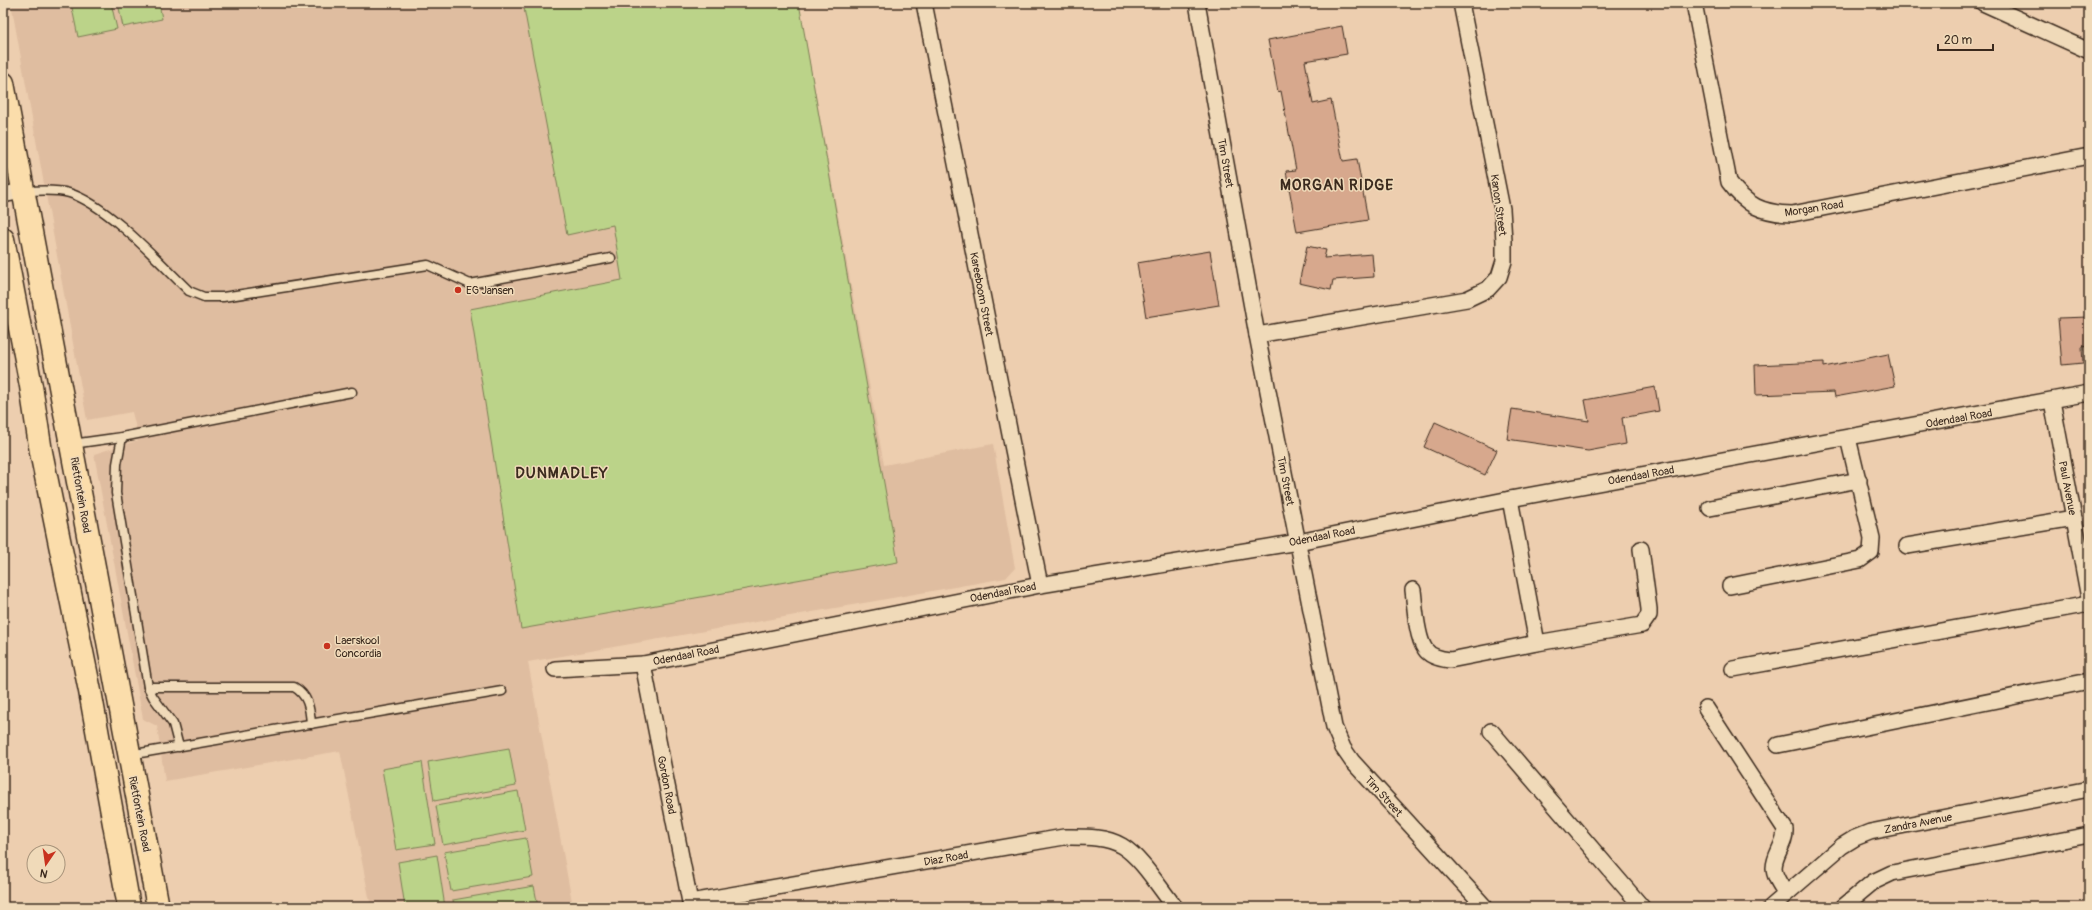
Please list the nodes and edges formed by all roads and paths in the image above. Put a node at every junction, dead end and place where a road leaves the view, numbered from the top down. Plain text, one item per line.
1 (924, 3) edge
2 (1197, 3) edge
3 (1461, 3) edge
4 (1694, 3) edge
5 (1983, 3) edge
6 (2089, 51) edge
7 (3, 83) edge
8 (2089, 156) edge
9 (13, 193) edge
10 (3, 238) edge
11 (611, 258) dead end
12 (1257, 334) junction
13 (352, 392) dead end
14 (2089, 393) edge
15 (2052, 401) junction
16 (122, 437) junction
17 (1848, 438) junction
18 (72, 444) junction
19 (41, 452) junction
20 (1859, 480) junction
21 (1510, 499) junction
22 (1710, 508) dead end
23 (2074, 518) junction
24 (1298, 542) junction
25 (1907, 546) dead end
26 (1641, 549) dead end
27 (1040, 585) junction
28 (1730, 586) dead end
29 (1413, 590) dead end
30 (2089, 598) edge
31 (2089, 604) edge
32 (1537, 643) junction
33 (643, 664) junction
34 (555, 669) dead end
35 (1733, 669) dead end
36 (2089, 681) edge
37 (148, 686) junction
38 (502, 691) dead end
39 (1706, 708) dead end
40 (311, 724) junction
41 (1491, 731) dead end
42 (1778, 745) dead end
43 (179, 747) junction
44 (129, 756) junction
45 (2089, 790) edge
46 (2089, 835) edge
47 (1786, 894) junction
48 (691, 904) edge
49 (129, 907) edge
50 (158, 907) edge
51 (1175, 907) edge
52 (1485, 907) edge
53 (1642, 907) edge
54 (1771, 907) edge
55 (1844, 907) edge

1 - 27 street, Kareeboom Street
2 - 12 street, Tim Street
3 - 12 street, Kanon Street
4 - 8 street, Morgan Road
5 - 6 street
7 - 9 main road, Rietfontein Road
9 - 11 lane
9 - 18 main road, Rietfontein Road
10 - 19 main road
12 - 24 street, Tim Street
13 - 16 lane
14 - 15 street, Odendaal Road
15 - 17 street, Odendaal Road
15 - 23 street, Paul Avenue
16 - 18 lane
16 - 37 lane
17 - 20 street
17 - 21 street, Odendaal Road
18 - 19 main road
18 - 44 main road, Rietfontein Road
19 - 49 main road
20 - 22 street
20 - 28 street
21 - 24 street, Odendaal Road
21 - 32 street
23 - 25 street
23 - 30 street, Paul Avenue
24 - 27 street, Odendaal Road
24 - 52 street, Tim Street
26 - 32 street
27 - 33 street, Odendaal Road
29 - 32 street
31 - 35 street
33 - 34 street, Odendaal Road
33 - 48 street, Gordon Road
36 - 42 street
37 - 40 lane
37 - 43 lane
38 - 40 lane
39 - 47 street
40 - 43 lane
41 - 53 street
43 - 44 lane
44 - 50 main road, Rietfontein Road
45 - 47 street, Zandra Avenue
46 - 55 street
47 - 54 street, Zandra Avenue
48 - 51 street, Diaz Road

